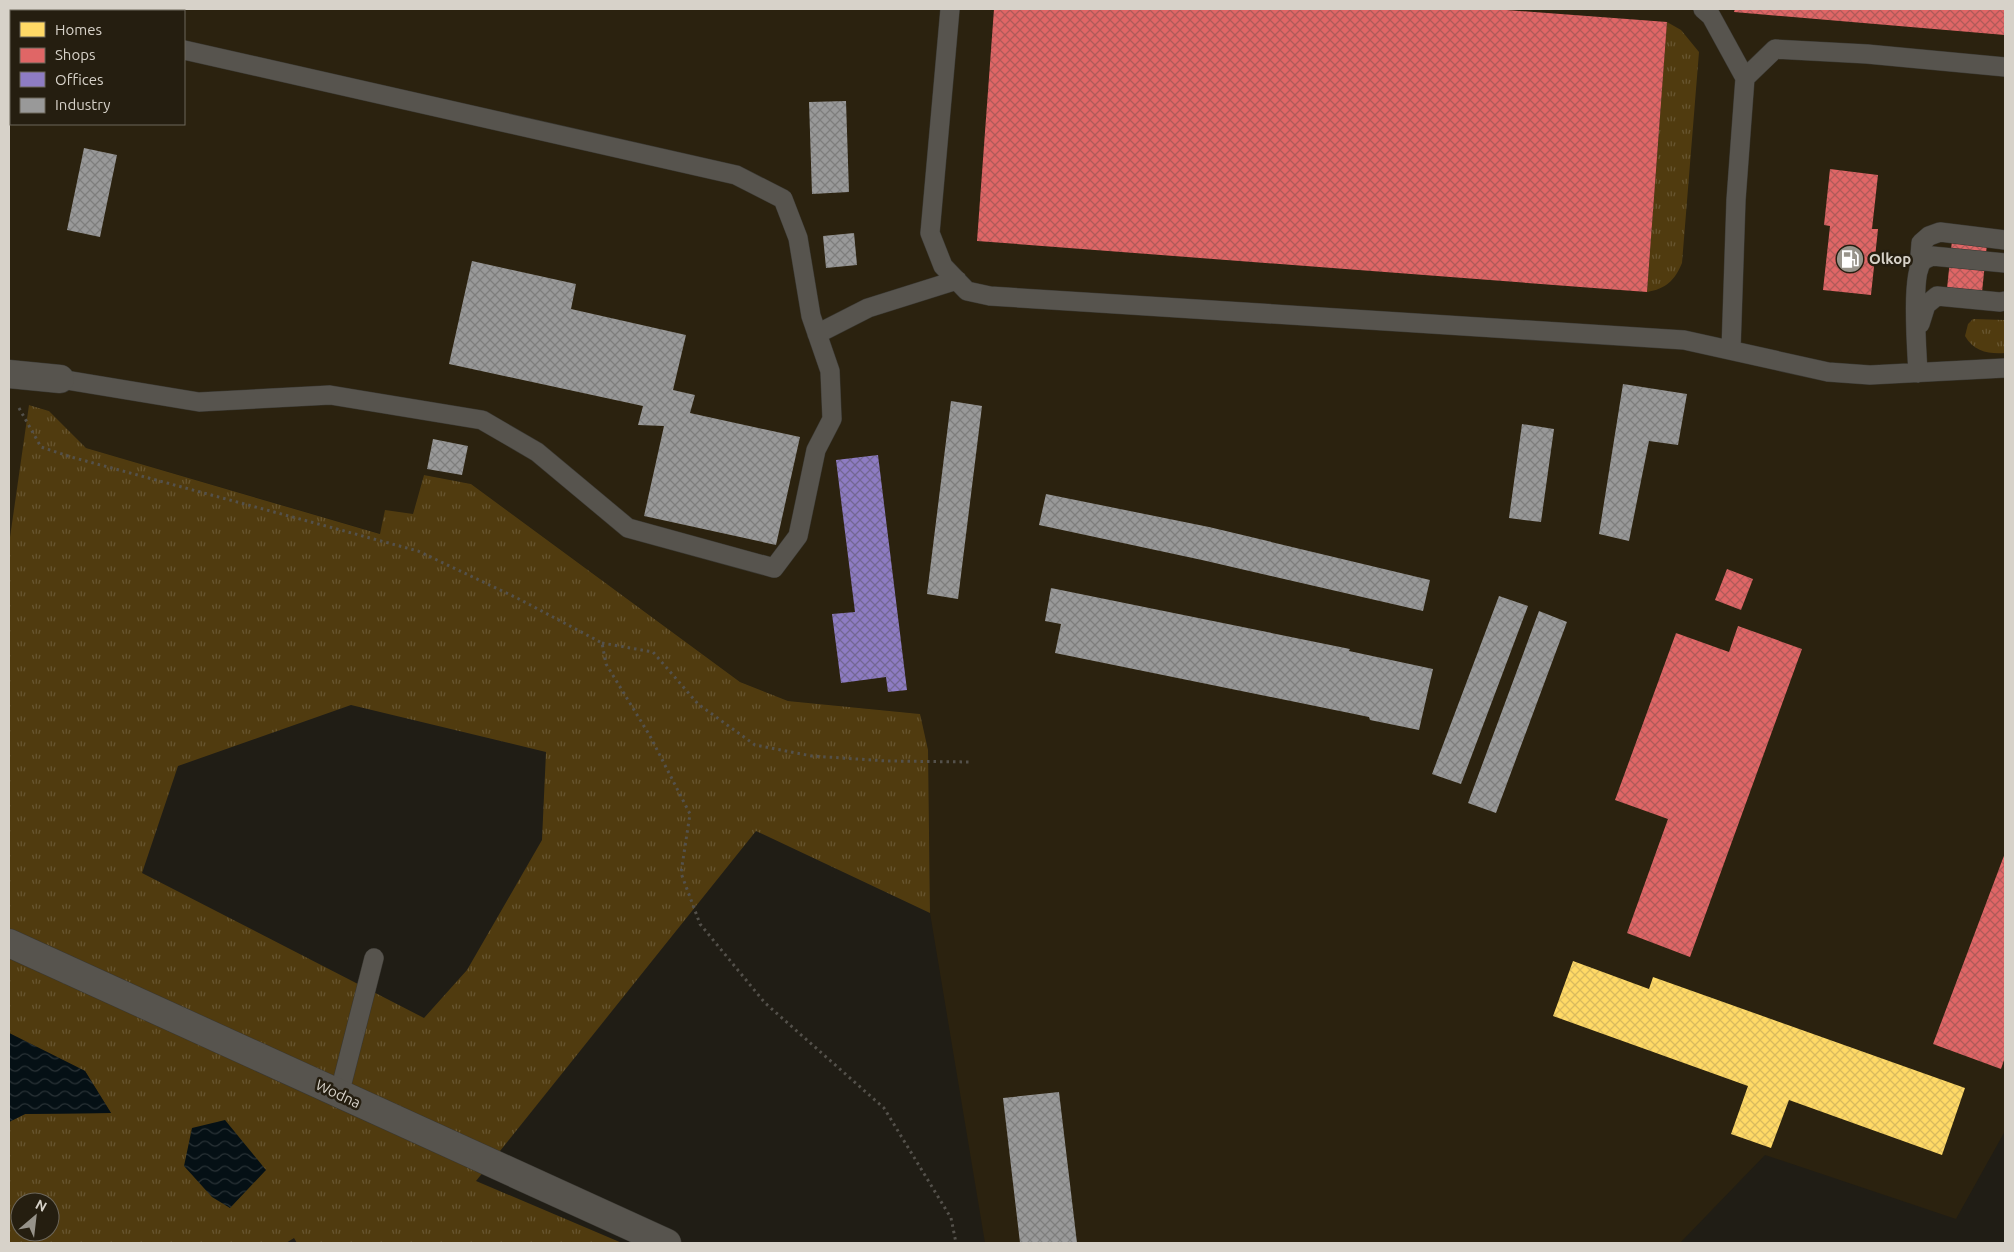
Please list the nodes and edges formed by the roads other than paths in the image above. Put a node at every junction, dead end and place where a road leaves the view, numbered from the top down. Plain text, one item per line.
1 (950, 9) edge
2 (1703, 9) edge
3 (185, 50) edge
4 (2005, 67) edge
5 (1745, 78) junction
6 (2005, 240) edge
7 (2005, 263) edge
8 (1919, 269) junction
9 (957, 280) junction
10 (2005, 301) edge
11 (817, 334) junction
12 (1916, 335) junction
13 (1730, 350) junction
14 (2005, 368) edge
15 (1918, 373) junction
16 (9, 374) edge
17 (60, 379) joint
18 (9, 943) edge
19 (374, 958) dead end
20 (339, 1095) junction
21 (667, 1243) edge

1 - 9 lane
2 - 5 lane
3 - 11 lane
4 - 5 lane
5 - 13 lane
6 - 8 lane
7 - 8 lane
8 - 12 lane
9 - 11 lane
9 - 13 lane
10 - 12 lane
11 - 17 lane
12 - 15 lane
13 - 15 lane
14 - 15 lane
16 - 17 street
18 - 20 street, Wodna
19 - 20 lane
20 - 21 street, Wodna

